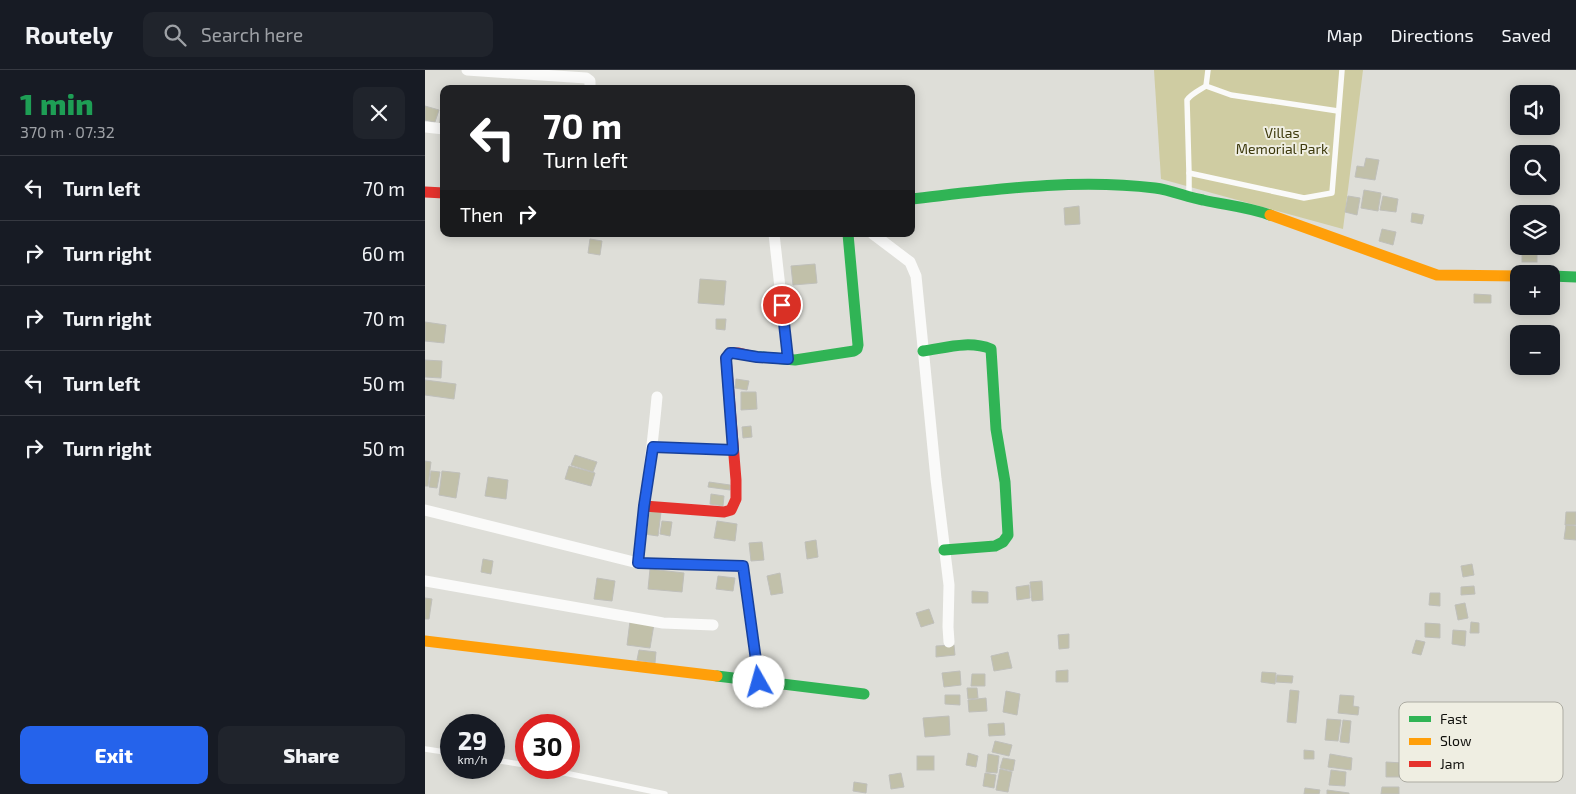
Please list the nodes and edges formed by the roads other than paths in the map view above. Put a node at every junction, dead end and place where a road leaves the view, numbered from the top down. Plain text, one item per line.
1 (467, 70) edge
2 (1208, 70) edge
3 (1342, 70) edge
4 (590, 85) edge
5 (1206, 86) junction
6 (1338, 111) junction
7 (425, 127) edge
8 (440, 129) edge
9 (1189, 173) junction
10 (425, 192) edge
11 (440, 193) edge
12 (1189, 197) junction
13 (915, 199) edge
14 (774, 237) edge
15 (848, 237) edge
16 (877, 237) edge
17 (1510, 276) edge
18 (1560, 276) edge
19 (1576, 277) edge
20 (923, 351) junction
21 (788, 359) junction
22 (657, 397) dead end
23 (653, 447) junction
24 (733, 450) junction
25 (644, 506) junction
26 (425, 510) edge
27 (944, 550) junction
28 (638, 563) junction
29 (425, 581) edge
30 (713, 624) dead end
31 (425, 641) edge
32 (949, 642) dead end
33 (759, 682) junction
34 (864, 694) dead end
35 (425, 749) edge
36 (440, 751) edge
37 (580, 776) edge
38 (665, 794) edge

1 - 4 street
2 - 5 lane
3 - 6 lane
5 - 6 lane
5 - 9 lane
6 - 9 lane
7 - 8 street
9 - 12 lane
10 - 11 street
12 - 13 street
12 - 17 street
14 - 21 street
15 - 21 street
16 - 20 street
18 - 19 street
20 - 27 street
20 - 27 street
21 - 24 street
22 - 23 street
23 - 24 street
23 - 25 street
24 - 25 street
25 - 28 street
26 - 28 street
27 - 32 street
28 - 33 street
29 - 30 street
31 - 33 street
33 - 34 street
35 - 36 lane
37 - 38 lane

